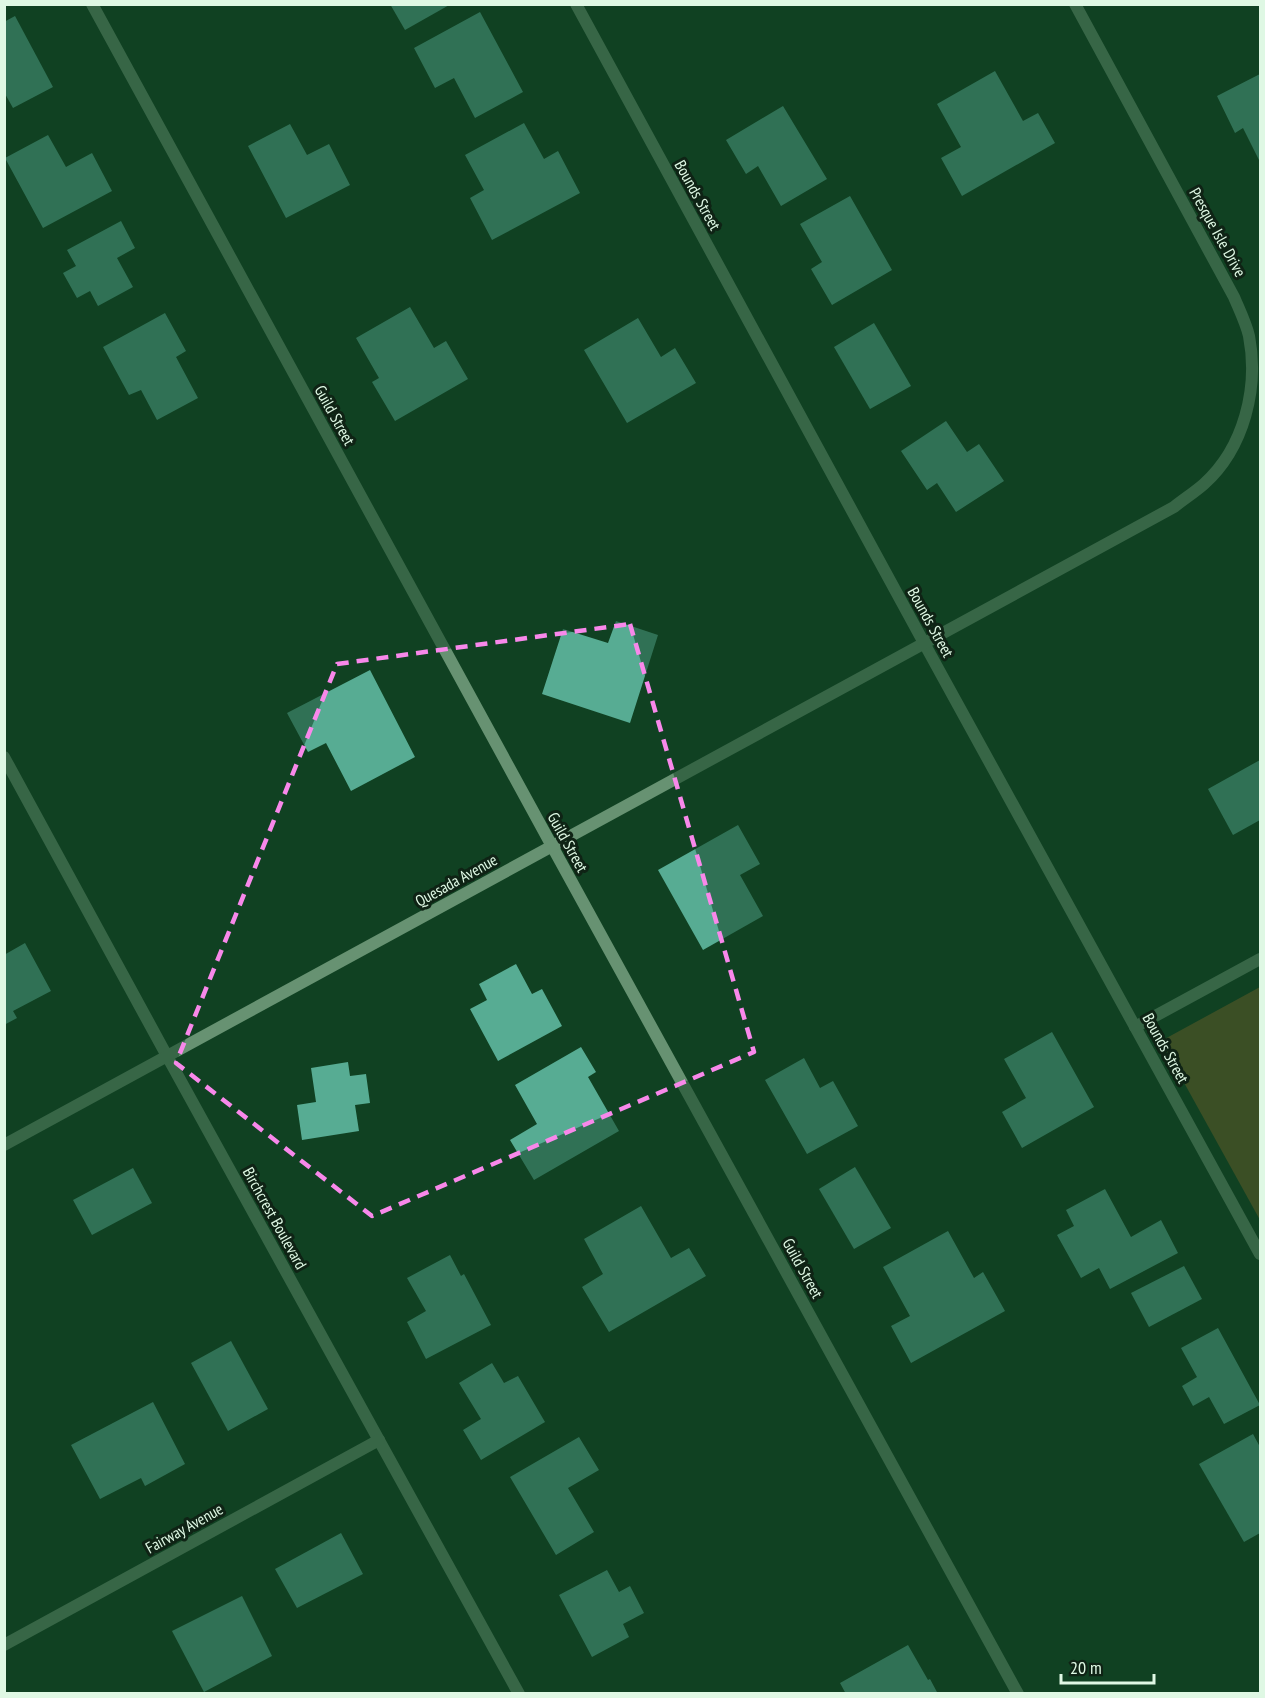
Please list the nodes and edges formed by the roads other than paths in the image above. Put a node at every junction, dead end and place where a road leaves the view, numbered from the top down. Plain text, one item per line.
1 (92, 4) edge
2 (576, 4) edge
3 (1075, 4) edge
4 (924, 643) junction
5 (4, 757) edge
6 (552, 846) junction
7 (1260, 959) edge
8 (1136, 1027) junction
9 (167, 1056) junction
10 (4, 1145) edge
11 (1260, 1254) edge
12 (379, 1440) junction
13 (4, 1645) edge
14 (519, 1694) edge
15 (1018, 1694) edge

1 - 6 street, Guild Street
2 - 4 street, Bounds Street
3 - 4 street, Presque Isle Drive
4 - 6 street, Quesada Avenue
4 - 8 street, Bounds Street
5 - 9 street, Birchcrest Boulevard
6 - 9 street, Quesada Avenue
6 - 15 street, Guild Street
7 - 8 street
8 - 11 street, Bounds Street
9 - 10 street, Quesada Avenue
9 - 12 street, Birchcrest Boulevard
12 - 13 street, Fairway Avenue
12 - 14 street, Birchcrest Boulevard

